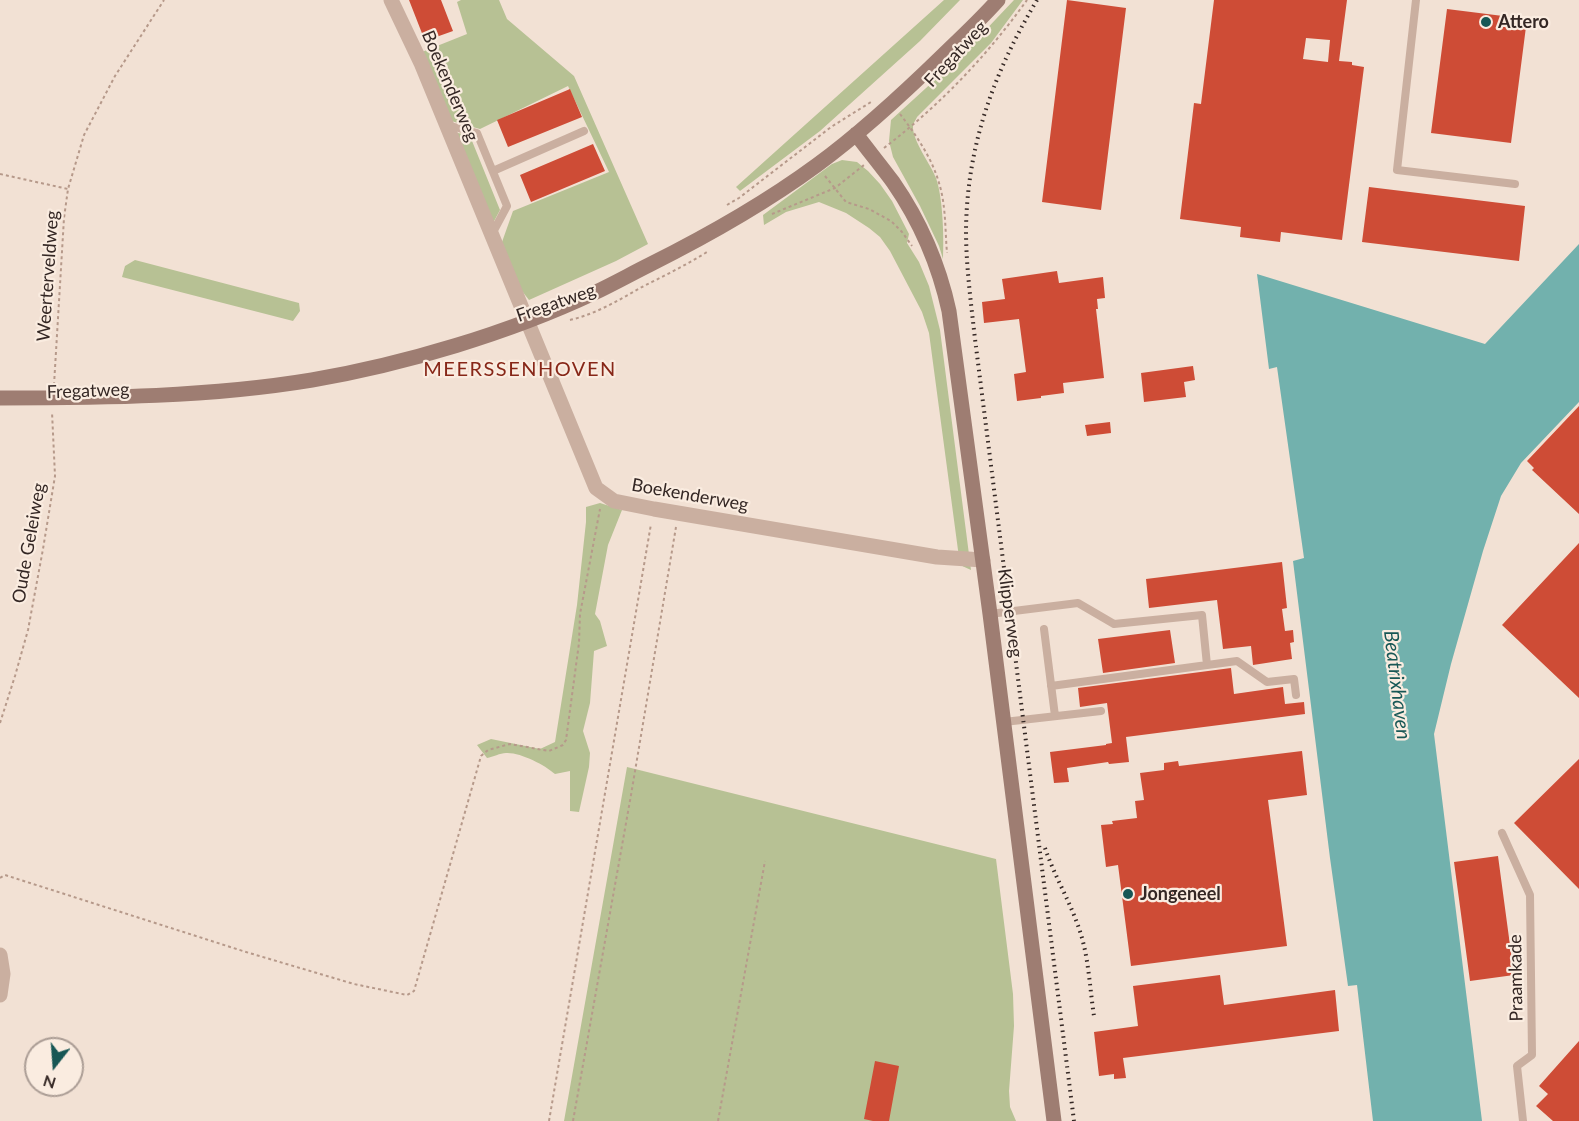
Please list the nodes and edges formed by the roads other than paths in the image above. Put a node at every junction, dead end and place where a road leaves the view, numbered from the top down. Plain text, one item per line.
1 (391, 0) edge
2 (999, 0) edge
3 (1416, 0) edge
4 (446, 124) junction
5 (584, 131) dead end
6 (856, 134) junction
7 (493, 171) junction
8 (1515, 184) dead end
9 (492, 235) junction
10 (527, 321) junction
11 (0, 398) edge
12 (983, 560) junction
13 (990, 614) junction
14 (1044, 629) dead end
15 (1207, 665) junction
16 (1051, 686) junction
17 (1296, 695) dead end
18 (1101, 711) dead end
19 (1055, 716) junction
20 (1004, 722) junction
21 (1502, 833) dead end
22 (0, 955) edge
23 (0, 995) edge
24 (1054, 1121) edge
25 (1523, 1121) edge

1 - 4 street, Boekenderweg
2 - 6 street, Fregatweg
3 - 8 lane
4 - 7 lane
4 - 9 street, Boekenderweg
5 - 7 lane
6 - 10 street, Fregatweg
6 - 12 street, Klipperweg
7 - 9 lane
9 - 10 street, Boekenderweg
10 - 11 street, Fregatweg
10 - 12 street, Boekenderweg
12 - 13 street, Klipperweg
13 - 15 lane
13 - 20 street, Klipperweg
14 - 16 lane
15 - 16 lane
15 - 17 lane
16 - 19 lane
18 - 19 lane
19 - 20 lane
20 - 24 street, Klipperweg
21 - 25 lane, Praamkade
22 - 23 street

